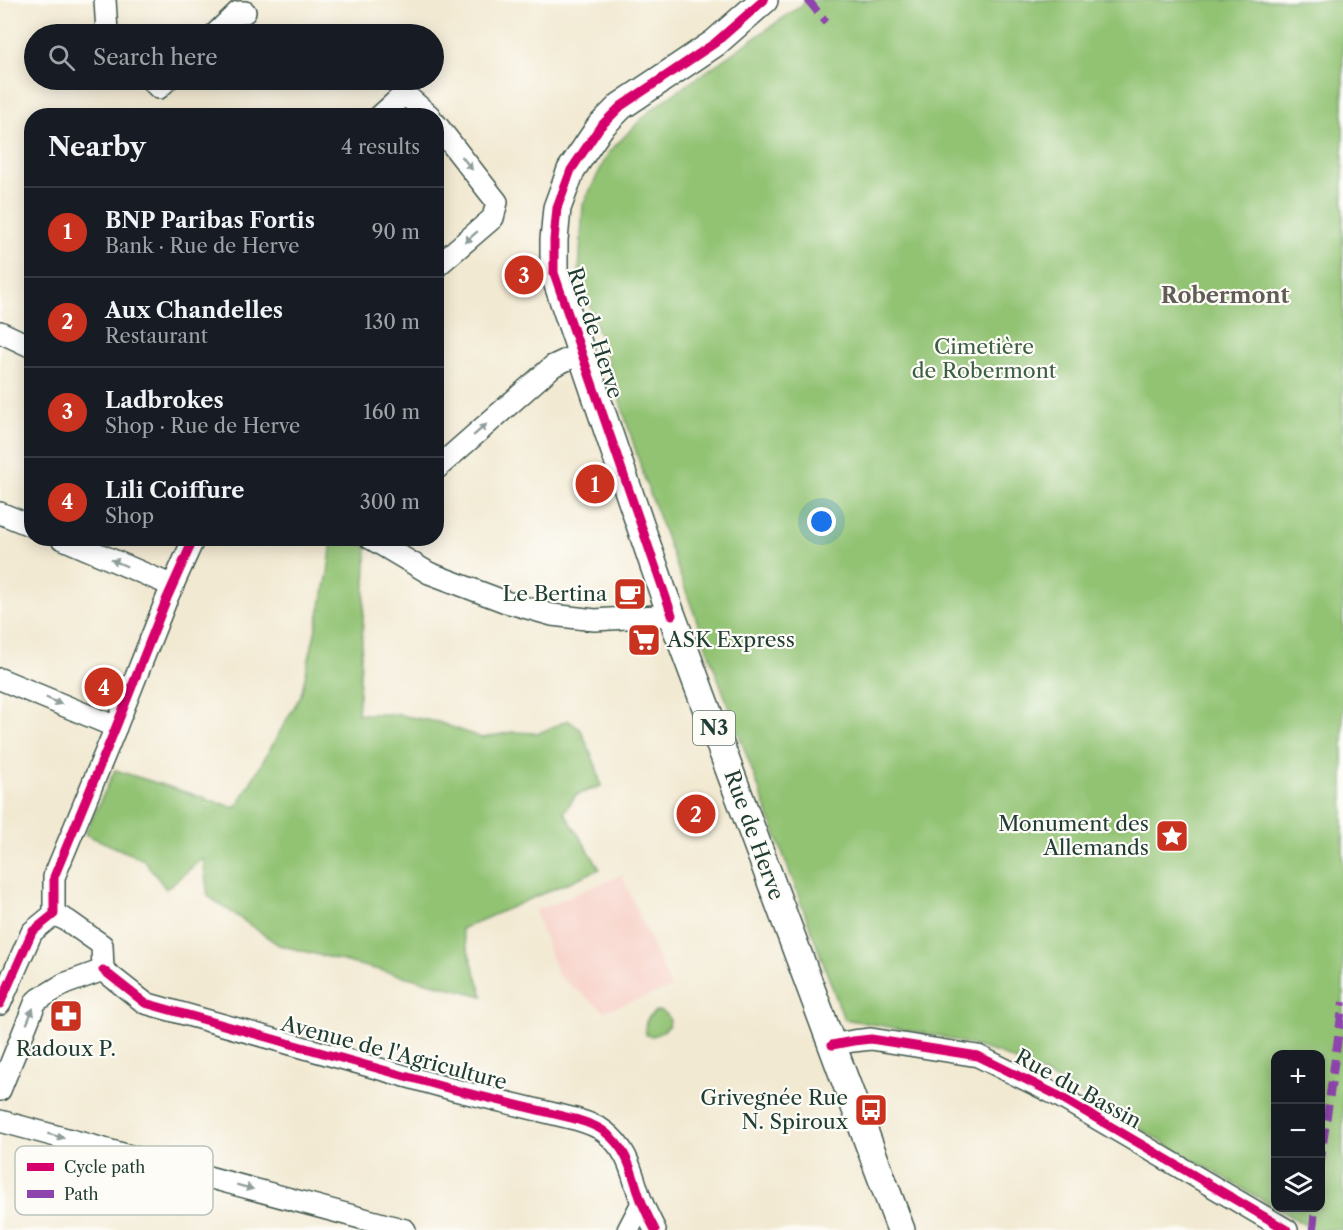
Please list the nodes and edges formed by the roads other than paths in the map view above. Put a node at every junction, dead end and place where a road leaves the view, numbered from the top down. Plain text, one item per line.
1 (105, 0) edge
2 (757, 2) edge
3 (245, 12) dead end
4 (106, 24) edge
5 (225, 24) edge
6 (389, 108) edge
7 (421, 108) edge
8 (444, 134) edge
9 (444, 260) edge
10 (0, 332) edge
11 (24, 342) edge
12 (581, 353) junction
13 (444, 462) edge
14 (0, 513) edge
15 (24, 523) edge
16 (80, 546) edge
17 (190, 546) edge
18 (383, 546) edge
19 (173, 586) junction
20 (672, 615) junction
21 (0, 679) edge
22 (116, 727) junction
23 (54, 915) junction
24 (8, 967) edge
25 (103, 970) junction
26 (0, 1004) edge
27 (832, 1045) junction
28 (0, 1090) edge
29 (0, 1121) edge
30 (93, 1146) edge
31 (213, 1178) edge
32 (642, 1203) junction
33 (405, 1230) edge
34 (628, 1230) edge
35 (655, 1230) edge
36 (901, 1230) edge
37 (1287, 1230) edge

1 - 4 street
2 - 12 main road, Rue de Herve / N3
3 - 5 street
6 - 7 street
8 -> 9 street
10 - 11 street
13 -> 12 street
12 - 20 main road, Rue de Herve / N3
14 - 15 street
19 -> 16 street
17 - 19 street
18 - 20 street
19 - 22 street
20 - 27 main road, Rue de Herve / N3
21 -> 22 street
22 - 23 street
23 - 24 street
23 - 25 street
24 - 26 street
28 -> 25 street
25 - 32 street, Avenue de l'Agriculture
27 - 36 main road, Rue de Herve / N3
27 - 37 street, Rue du Bassin
29 -> 30 street
31 -> 33 street
32 - 34 street
32 - 35 street, Avenue de l'Agriculture

